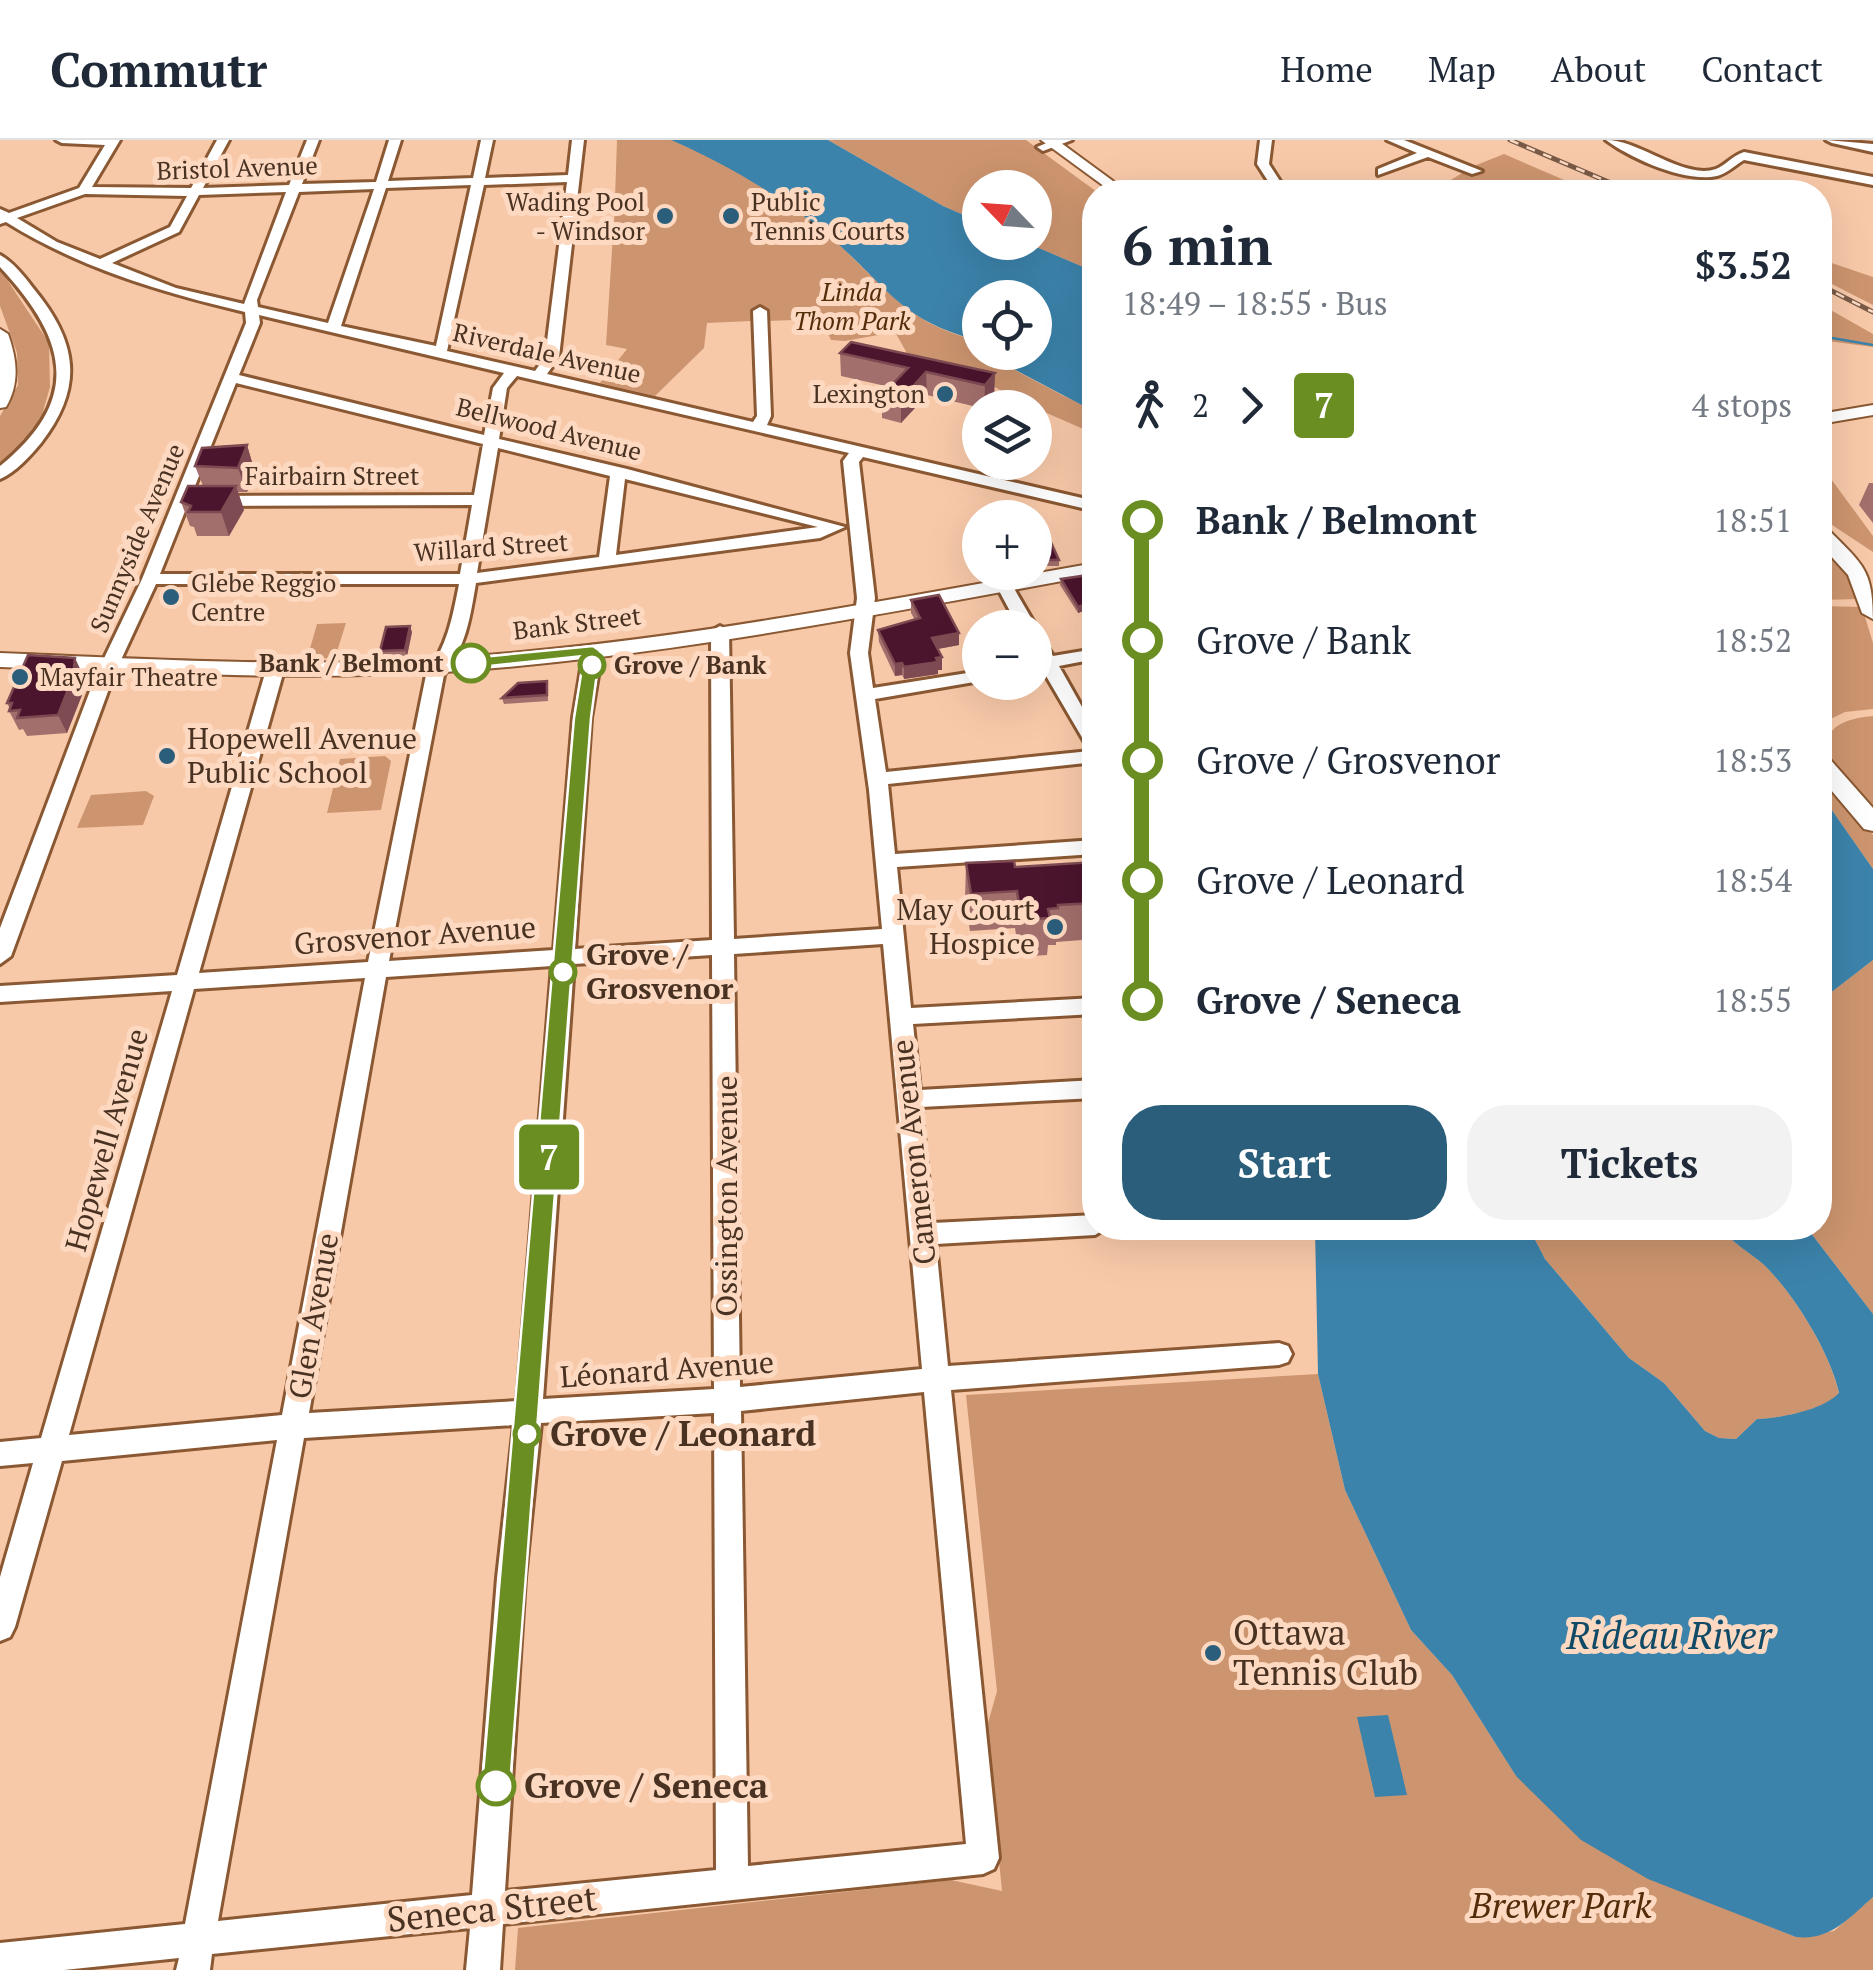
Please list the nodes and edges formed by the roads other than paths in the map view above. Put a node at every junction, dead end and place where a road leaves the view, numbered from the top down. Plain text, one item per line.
1 (62, 140) edge
2 (223, 140) edge
3 (313, 140) edge
4 (395, 140) edge
5 (487, 140) edge
6 (578, 140) edge
7 (1266, 140) edge
8 (1393, 140) edge
9 (1612, 140) edge
10 (1832, 140) edge
11 (113, 141) edge
12 (1051, 142) edge
13 (1847, 142) edge
14 (1873, 148) edge
15 (1428, 154) junction
16 (1476, 170) dead end
17 (1382, 172) dead end
18 (573, 178) junction
19 (1091, 180) edge
20 (1104, 180) edge
21 (1273, 180) edge
22 (478, 181) junction
23 (1873, 182) edge
24 (382, 184) junction
25 (294, 188) junction
26 (84, 190) junction
27 (197, 192) junction
28 (3, 217) edge
29 (0, 259) edge
30 (98, 265) junction
31 (252, 310) junction
32 (760, 311) dead end
33 (332, 328) junction
34 (0, 334) edge
35 (437, 353) junction
36 (514, 371) junction
37 (230, 377) junction
38 (538, 377) junction
39 (0, 403) edge
40 (1873, 410) edge
41 (1832, 417) edge
42 (1873, 423) edge
43 (758, 427) junction
44 (1832, 430) edge
45 (492, 440) junction
46 (860, 451) junction
47 (622, 472) junction
48 (0, 474) edge
49 (484, 500) junction
50 (180, 501) junction
51 (1082, 503) edge
52 (830, 527) junction
53 (857, 528) junction
54 (1832, 545) edge
55 (607, 563) junction
56 (1082, 571) edge
57 (1052, 577) edge
58 (150, 579) junction
59 (469, 579) junction
60 (975, 590) edge
61 (865, 609) junction
62 (1873, 613) edge
63 (720, 631) junction
64 (593, 651) junction
65 (1082, 656) edge
66 (0, 660) edge
67 (1052, 662) edge
68 (110, 665) junction
69 (444, 665) junction
70 (275, 670) junction
71 (962, 679) edge
72 (1052, 681) edge
73 (865, 695) junction
74 (1082, 726) edge
75 (1082, 757) edge
76 (1832, 772) edge
77 (1832, 776) edge
78 (878, 779) junction
79 (1873, 802) edge
80 (1873, 823) edge
81 (1082, 849) edge
82 (886, 862) junction
83 (893, 936) junction
84 (726, 948) junction
85 (0, 956) edge
86 (564, 956) junction
87 (376, 969) junction
88 (186, 980) junction
89 (0, 994) edge
90 (1082, 1007) edge
91 (899, 1017) junction
92 (1082, 1090) edge
93 (909, 1099) junction
94 (1082, 1225) edge
95 (923, 1234) junction
96 (1280, 1354) dead end
97 (936, 1378) junction
98 (728, 1400) junction
99 (529, 1413) junction
100 (294, 1426) junction
101 (52, 1452) junction
102 (0, 1454) edge
103 (0, 1627) edge
104 (983, 1858) joint
105 (732, 1881) junction
106 (487, 1910) junction
107 (195, 1954) edge
108 (0, 1960) edge
109 (483, 1970) edge

1 - 11 street
2 - 27 street
3 - 25 street, Sunnyside Avenue
4 - 24 street
5 - 22 street
6 - 18 street
7 - 21 street
8 - 15 street
9 - 23 street
10 - 13 street
11 - 26 street
12 - 19 main road
12 - 20 main road
13 - 14 street
15 - 16 street
15 - 17 street
18 - 22 street, Bristol Avenue
18 - 38 street
22 - 24 street, Bristol Avenue
22 - 35 street
24 - 25 street, Bristol Avenue
24 - 33 street
25 - 27 street, Bristol Avenue
25 - 31 street, Sunnyside Avenue
26 - 27 street, Bristol Avenue
26 - 28 street
27 - 30 street
28 - 30 street, Riverdale Avenue
29 - 48 street
30 - 31 street, Riverdale Avenue
31 - 33 street, Riverdale Avenue
31 - 37 street, Sunnyside Avenue
32 - 43 street
33 - 35 street, Riverdale Avenue
34 - 39 main road
35 - 36 street, Riverdale Avenue
36 - 38 street, Riverdale Avenue
36 - 45 street, Glen Avenue
37 - 45 street, Bellwood Avenue
37 - 50 street, Sunnyside Avenue
38 - 43 street, Riverdale Avenue
40 - 41 main road
42 - 44 main road
43 - 46 street, Riverdale Avenue
45 - 47 street, Bellwood Avenue
45 - 49 street, Glen Avenue
46 - 51 street, Riverdale Avenue
46 - 53 street, Cameron Avenue
47 - 52 street, Bellwood Avenue
47 - 55 street
49 - 50 street, Fairbairn Street
49 - 59 street, Glen Avenue
50 - 58 street, Sunnyside Avenue
52 - 53 street, Bellwood Avenue
52 - 55 street, Willard Street
53 - 61 street, Cameron Avenue
54 - 62 main road
55 - 59 street, Willard Street
56 - 57 main road, Bank Street
58 - 59 street, Willard Street
58 - 68 street, Sunnyside Avenue
59 - 69 street, Glen Avenue
60 - 61 main road, Bank Street
61 - 63 main road, Bank Street
61 - 73 street, Cameron Avenue
63 - 64 main road, Bank Street
63 - 84 street, Ossington Avenue
64 - 69 main road, Bank Street
64 - 86 street
65 - 67 street
66 - 68 main road, Bank Street
68 - 70 main road, Bank Street
68 - 85 street, Sunnyside Avenue
69 - 70 main road, Bank Street
69 - 87 street, Glen Avenue
70 - 88 street, Hopewell Avenue
71 - 73 street
72 - 74 street
73 - 78 street, Cameron Avenue
75 - 78 street
76 - 79 main road
77 - 80 main road
78 - 82 street, Cameron Avenue
81 - 82 street
82 - 83 street, Cameron Avenue
83 - 84 street, Grosvenor Avenue
83 - 91 street, Cameron Avenue
84 - 86 street, Grosvenor Avenue
84 - 98 street, Ossington Avenue
86 - 87 street, Grosvenor Avenue
86 - 99 street
87 - 88 street, Grosvenor Avenue
87 - 100 street, Glen Avenue
88 - 89 street, Grosvenor Avenue
88 - 101 street, Hopewell Avenue
90 - 91 street
91 - 93 street, Cameron Avenue
92 - 93 street
93 - 95 street, Cameron Avenue
94 - 95 street
95 - 97 street, Cameron Avenue
96 - 97 street, Léonard Avenue
97 - 98 street, Léonard Avenue
97 - 104 street, Cameron Avenue
98 - 99 street, Léonard Avenue
98 - 105 street, Ossington Avenue
99 - 100 street, Léonard Avenue
99 - 106 street
100 - 101 street, Léonard Avenue
100 - 107 street, Glen Avenue
101 - 102 street, Léonard Avenue
101 - 103 street, Hopewell Avenue
104 - 105 street, Seneca Street
105 - 106 street, Seneca Street
106 - 107 street, Seneca Street
106 - 109 street
107 - 108 street, Seneca Street

